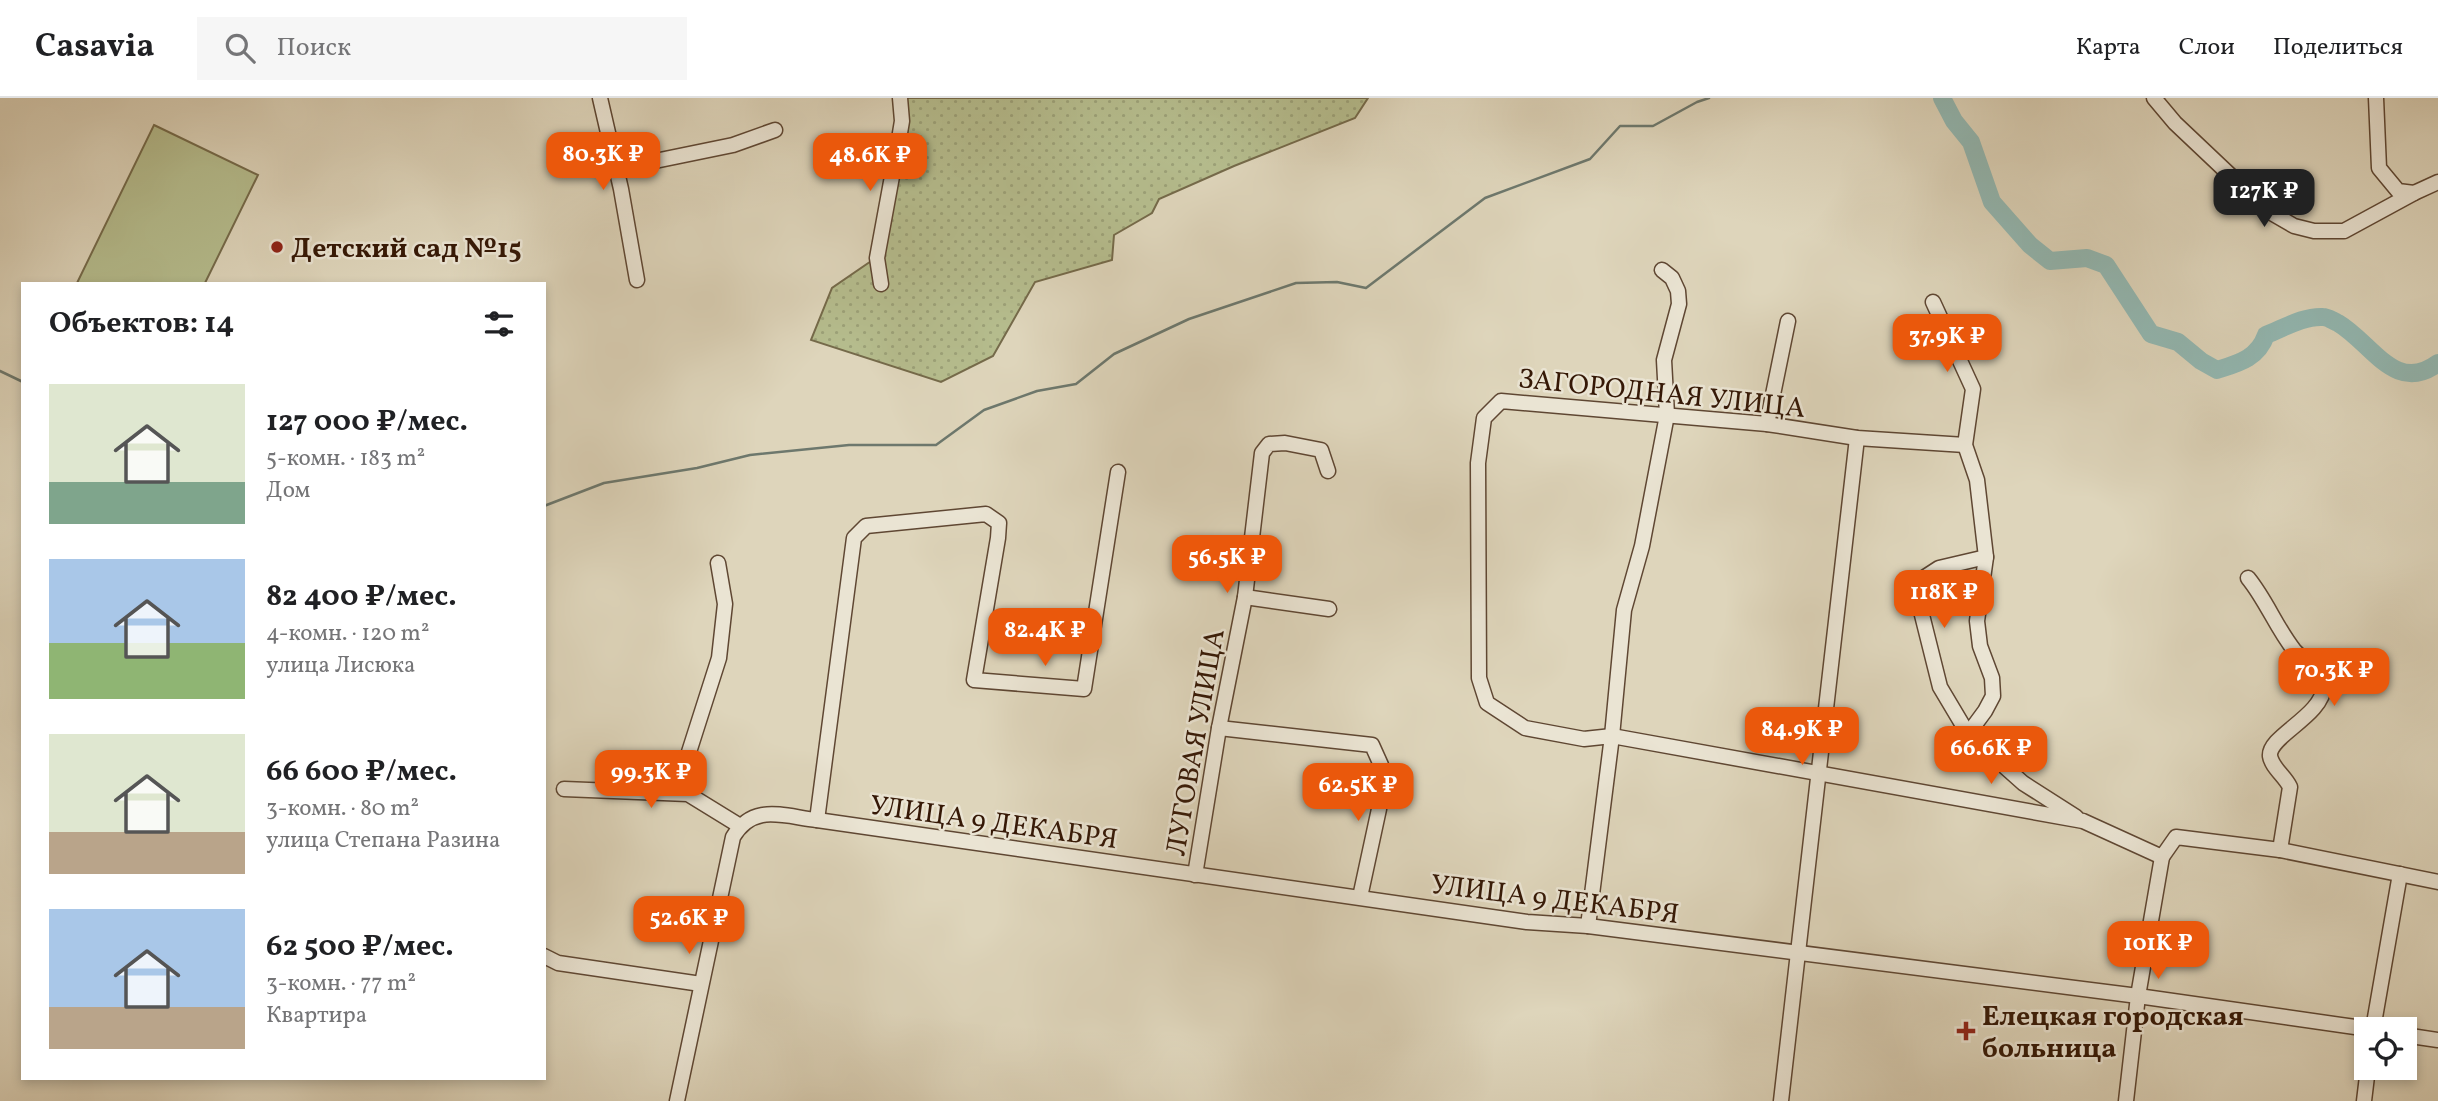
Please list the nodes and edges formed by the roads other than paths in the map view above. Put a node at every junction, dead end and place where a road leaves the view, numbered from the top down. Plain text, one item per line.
1 (600, 98) edge
2 (900, 98) edge
3 (2154, 98) edge
4 (2376, 98) edge
5 (775, 130) dead end
6 (616, 169) junction
7 (2438, 182) edge
8 (2414, 193) junction
9 (1662, 270) dead end
10 (637, 280) dead end
11 (881, 284) dead end
12 (1933, 302) dead end
13 (1788, 321) dead end
14 (1667, 415) junction
15 (1768, 424) junction
16 (1857, 438) junction
17 (1965, 445) junction
18 (1328, 471) dead end
19 (1118, 472) dead end
20 (1986, 557) junction
21 (718, 563) dead end
22 (2248, 578) dead end
23 (1245, 597) junction
24 (1329, 609) dead end
25 (1219, 727) junction
26 (1968, 734) junction
27 (1612, 736) junction
28 (1820, 772) junction
29 (564, 789) dead end
30 (688, 794) junction
31 (817, 820) junction
32 (2083, 821) junction
33 (740, 826) junction
34 (2280, 850) junction
35 (2162, 857) junction
36 (2400, 874) junction
37 (1195, 875) junction
38 (2438, 882) edge
39 (1360, 897) junction
40 (1588, 926) junction
41 (1798, 953) junction
42 (546, 957) edge
43 (701, 984) junction
44 (2138, 996) junction
45 (2373, 1017) edge
46 (2354, 1027) edge
47 (2417, 1037) edge
48 (2438, 1040) edge
49 (2367, 1080) edge
50 (677, 1101) edge
51 (1781, 1101) edge
52 (2126, 1101) edge
53 (2364, 1101) edge

1 - 6 street
2 - 11 street
3 - 8 street
4 - 8 street
5 - 6 street
6 - 10 street
7 - 8 street
9 - 14 street
12 - 17 street
13 - 15 street
14 - 15 street, ЗАГОРОДНАЯ УЛИЦА
14 - 27 street
14 - 27 street, ЗАГОРОДНАЯ УЛИЦА
15 - 16 street, ЗАГОРОДНАЯ УЛИЦА
16 - 17 street, ЗАГОРОДНАЯ УЛИЦА
16 - 28 street
17 - 20 street
18 - 23 street, ЛУГОВАЯ УЛИЦА
19 - 31 street
20 - 26 street
20 - 26 street
21 - 30 street
22 - 34 street
23 - 24 street
23 - 25 street, ЛУГОВАЯ УЛИЦА
25 - 37 street, ЛУГОВАЯ УЛИЦА
25 - 39 street
26 - 32 street
27 - 28 street
27 - 40 street
28 - 32 street
28 - 41 street
29 - 30 street
30 - 33 street
31 - 33 street, УЛИЦА 9 ДЕКАБРЯ
31 - 37 street, УЛИЦА 9 ДЕКАБРЯ
32 - 35 street
33 - 43 street
34 - 35 street
34 - 36 street
35 - 44 street
36 - 38 street
36 - 45 street
37 - 39 street, УЛИЦА 9 ДЕКАБРЯ
39 - 40 street, УЛИЦА 9 ДЕКАБРЯ
40 - 41 street, УЛИЦА 9 ДЕКАБРЯ
41 - 44 street, УЛИЦА 9 ДЕКАБРЯ
41 - 51 street
42 - 43 street
43 - 50 street
44 - 46 street, УЛИЦА 9 ДЕКАБРЯ
44 - 52 street
47 - 48 street
49 - 53 street

